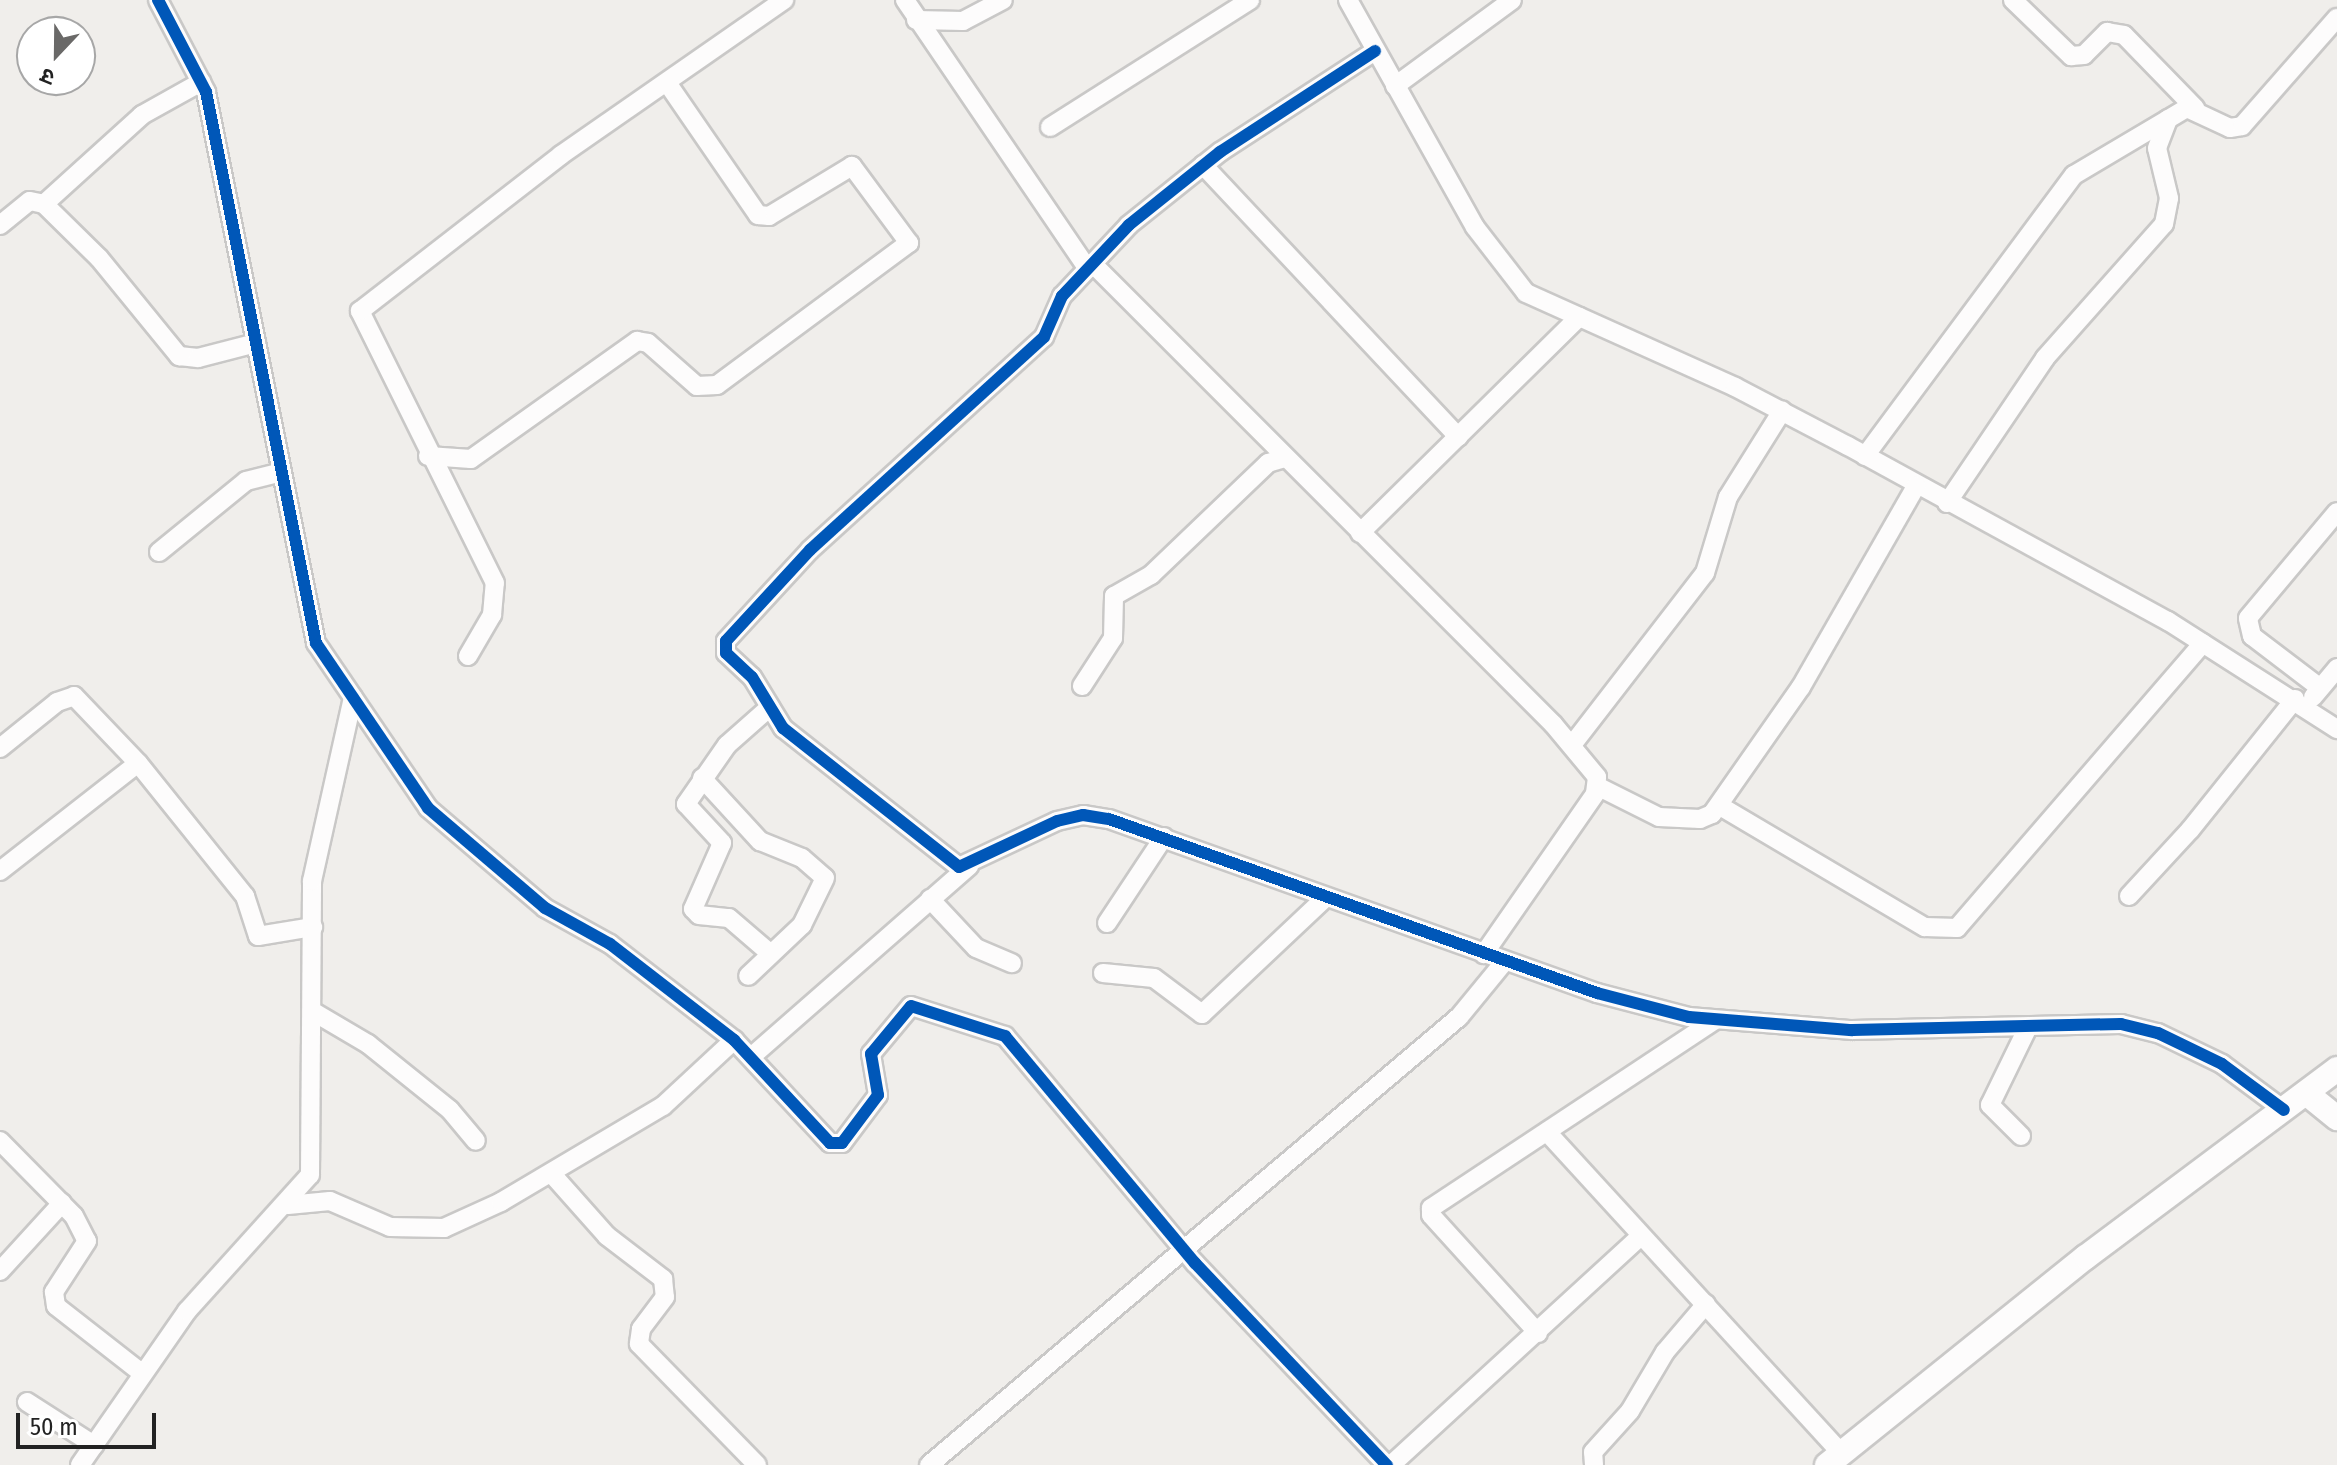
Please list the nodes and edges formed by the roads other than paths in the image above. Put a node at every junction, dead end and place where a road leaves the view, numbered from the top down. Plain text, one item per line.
1 (158, 0) edge
2 (784, 0) edge
3 (905, 0) edge
4 (1003, 0) edge
5 (1250, 0) edge
6 (1348, 0) edge
7 (1512, 0) edge
8 (2013, 0) edge
9 (2337, 18) edge
10 (916, 20) junction
11 (1375, 51) junction
12 (201, 82) junction
13 (668, 84) junction
14 (1395, 86) junction
15 (2195, 108) junction
16 (2168, 119) junction
17 (1050, 127) dead end
18 (1203, 165) junction
19 (44, 204) junction
20 (0, 225) edge
21 (1090, 266) junction
22 (1579, 317) junction
23 (256, 343) junction
24 (1782, 411) junction
25 (1458, 437) junction
26 (428, 456) junction
27 (1865, 456) junction
28 (1284, 458) junction
29 (282, 472) junction
30 (1916, 486) junction
31 (1947, 503) junction
32 (2337, 512) edge
33 (1360, 533) junction
34 (159, 552) dead end
35 (2203, 643) junction
36 (468, 656) dead end
37 (2337, 668) edge
38 (1082, 686) dead end
39 (2319, 687) junction
40 (353, 698) junction
41 (2301, 703) junction
42 (770, 707) junction
43 (2337, 729) edge
44 (1572, 745) junction
45 (0, 748) edge
46 (138, 763) junction
47 (702, 778) junction
48 (1599, 787) junction
49 (1720, 806) junction
50 (1164, 837) junction
51 (969, 866) junction
52 (0, 871) edge
53 (2129, 896) dead end
54 (1325, 898) junction
55 (930, 899) junction
56 (1107, 923) dead end
57 (313, 927) junction
58 (771, 954) junction
59 (1484, 954) junction
60 (1505, 961) junction
61 (1012, 963) dead end
62 (1103, 973) dead end
63 (748, 976) dead end
64 (312, 1011) junction
65 (1714, 1021) junction
66 (2028, 1027) junction
67 (734, 1040) junction
68 (751, 1057) junction
69 (2337, 1069) edge
70 (2306, 1093) junction
71 (2284, 1110) junction
72 (2337, 1118) edge
73 (1547, 1132) junction
74 (2021, 1136) dead end
75 (0, 1141) edge
76 (476, 1141) dead end
77 (551, 1173) junction
78 (62, 1203) junction
79 (288, 1205) junction
80 (1641, 1236) junction
81 (1184, 1249) junction
82 (0, 1271) edge
83 (1706, 1304) junction
84 (1538, 1333) junction
85 (143, 1374) junction
86 (27, 1402) dead end
87 (94, 1445) junction
88 (1834, 1459) edge
89 (940, 1461) edge
90 (80, 1465) edge
91 (757, 1465) edge
92 (1389, 1465) edge
93 (1594, 1465) edge

1 - 12 street
2 - 13 street
3 - 10 street
4 - 10 street
5 - 17 street
6 - 11 street
7 - 14 street
8 - 15 street
9 - 15 street
10 - 21 street
11 - 14 street
11 - 18 street
12 - 19 street
12 - 23 street
13 - 26 street
13 - 26 street
14 - 22 street
15 - 16 street
16 - 27 street
16 - 31 street
18 - 21 street
18 - 25 street
19 - 20 street
19 - 23 street
21 - 28 street
21 - 42 street
22 - 24 street
22 - 25 street
23 - 29 street
24 - 27 street
24 - 44 street
25 - 33 street
26 - 36 street
27 - 30 street
28 - 33 street
28 - 38 street
29 - 34 street
29 - 40 street
30 - 31 street
30 - 49 street
31 - 35 street
32 - 39 street
33 - 44 street
35 - 41 street
35 - 49 street
37 - 39 street
39 - 41 street
40 - 57 street
40 - 67 street
41 - 43 street
41 - 53 street
42 - 47 street
42 - 51 street
44 - 48 street
45 - 46 street
46 - 52 street
46 - 57 street
47 - 58 street
47 - 58 street
48 - 49 street
48 - 59 street
50 - 51 street
50 - 54 street
50 - 56 street
51 - 55 street
54 - 59 street
54 - 62 street
55 - 61 street
55 - 68 street
57 - 64 street
58 - 63 street
59 - 60 street
60 - 65 street
60 - 81 street
64 - 76 street
64 - 79 street
65 - 66 street
65 - 73 street
66 - 71 street
66 - 74 street
67 - 68 street
67 - 77 street
68 - 81 street
69 - 70 street
70 - 71 street
70 - 72 street
71 - 88 street
73 - 80 street
73 - 84 street
75 - 78 street
77 - 79 street
77 - 91 street
78 - 82 street
78 - 85 street
79 - 85 street
80 - 83 street
80 - 84 street
81 - 89 street
81 - 92 street
83 - 88 street
83 - 93 street
84 - 92 street
85 - 87 street
86 - 87 street
87 - 90 street

